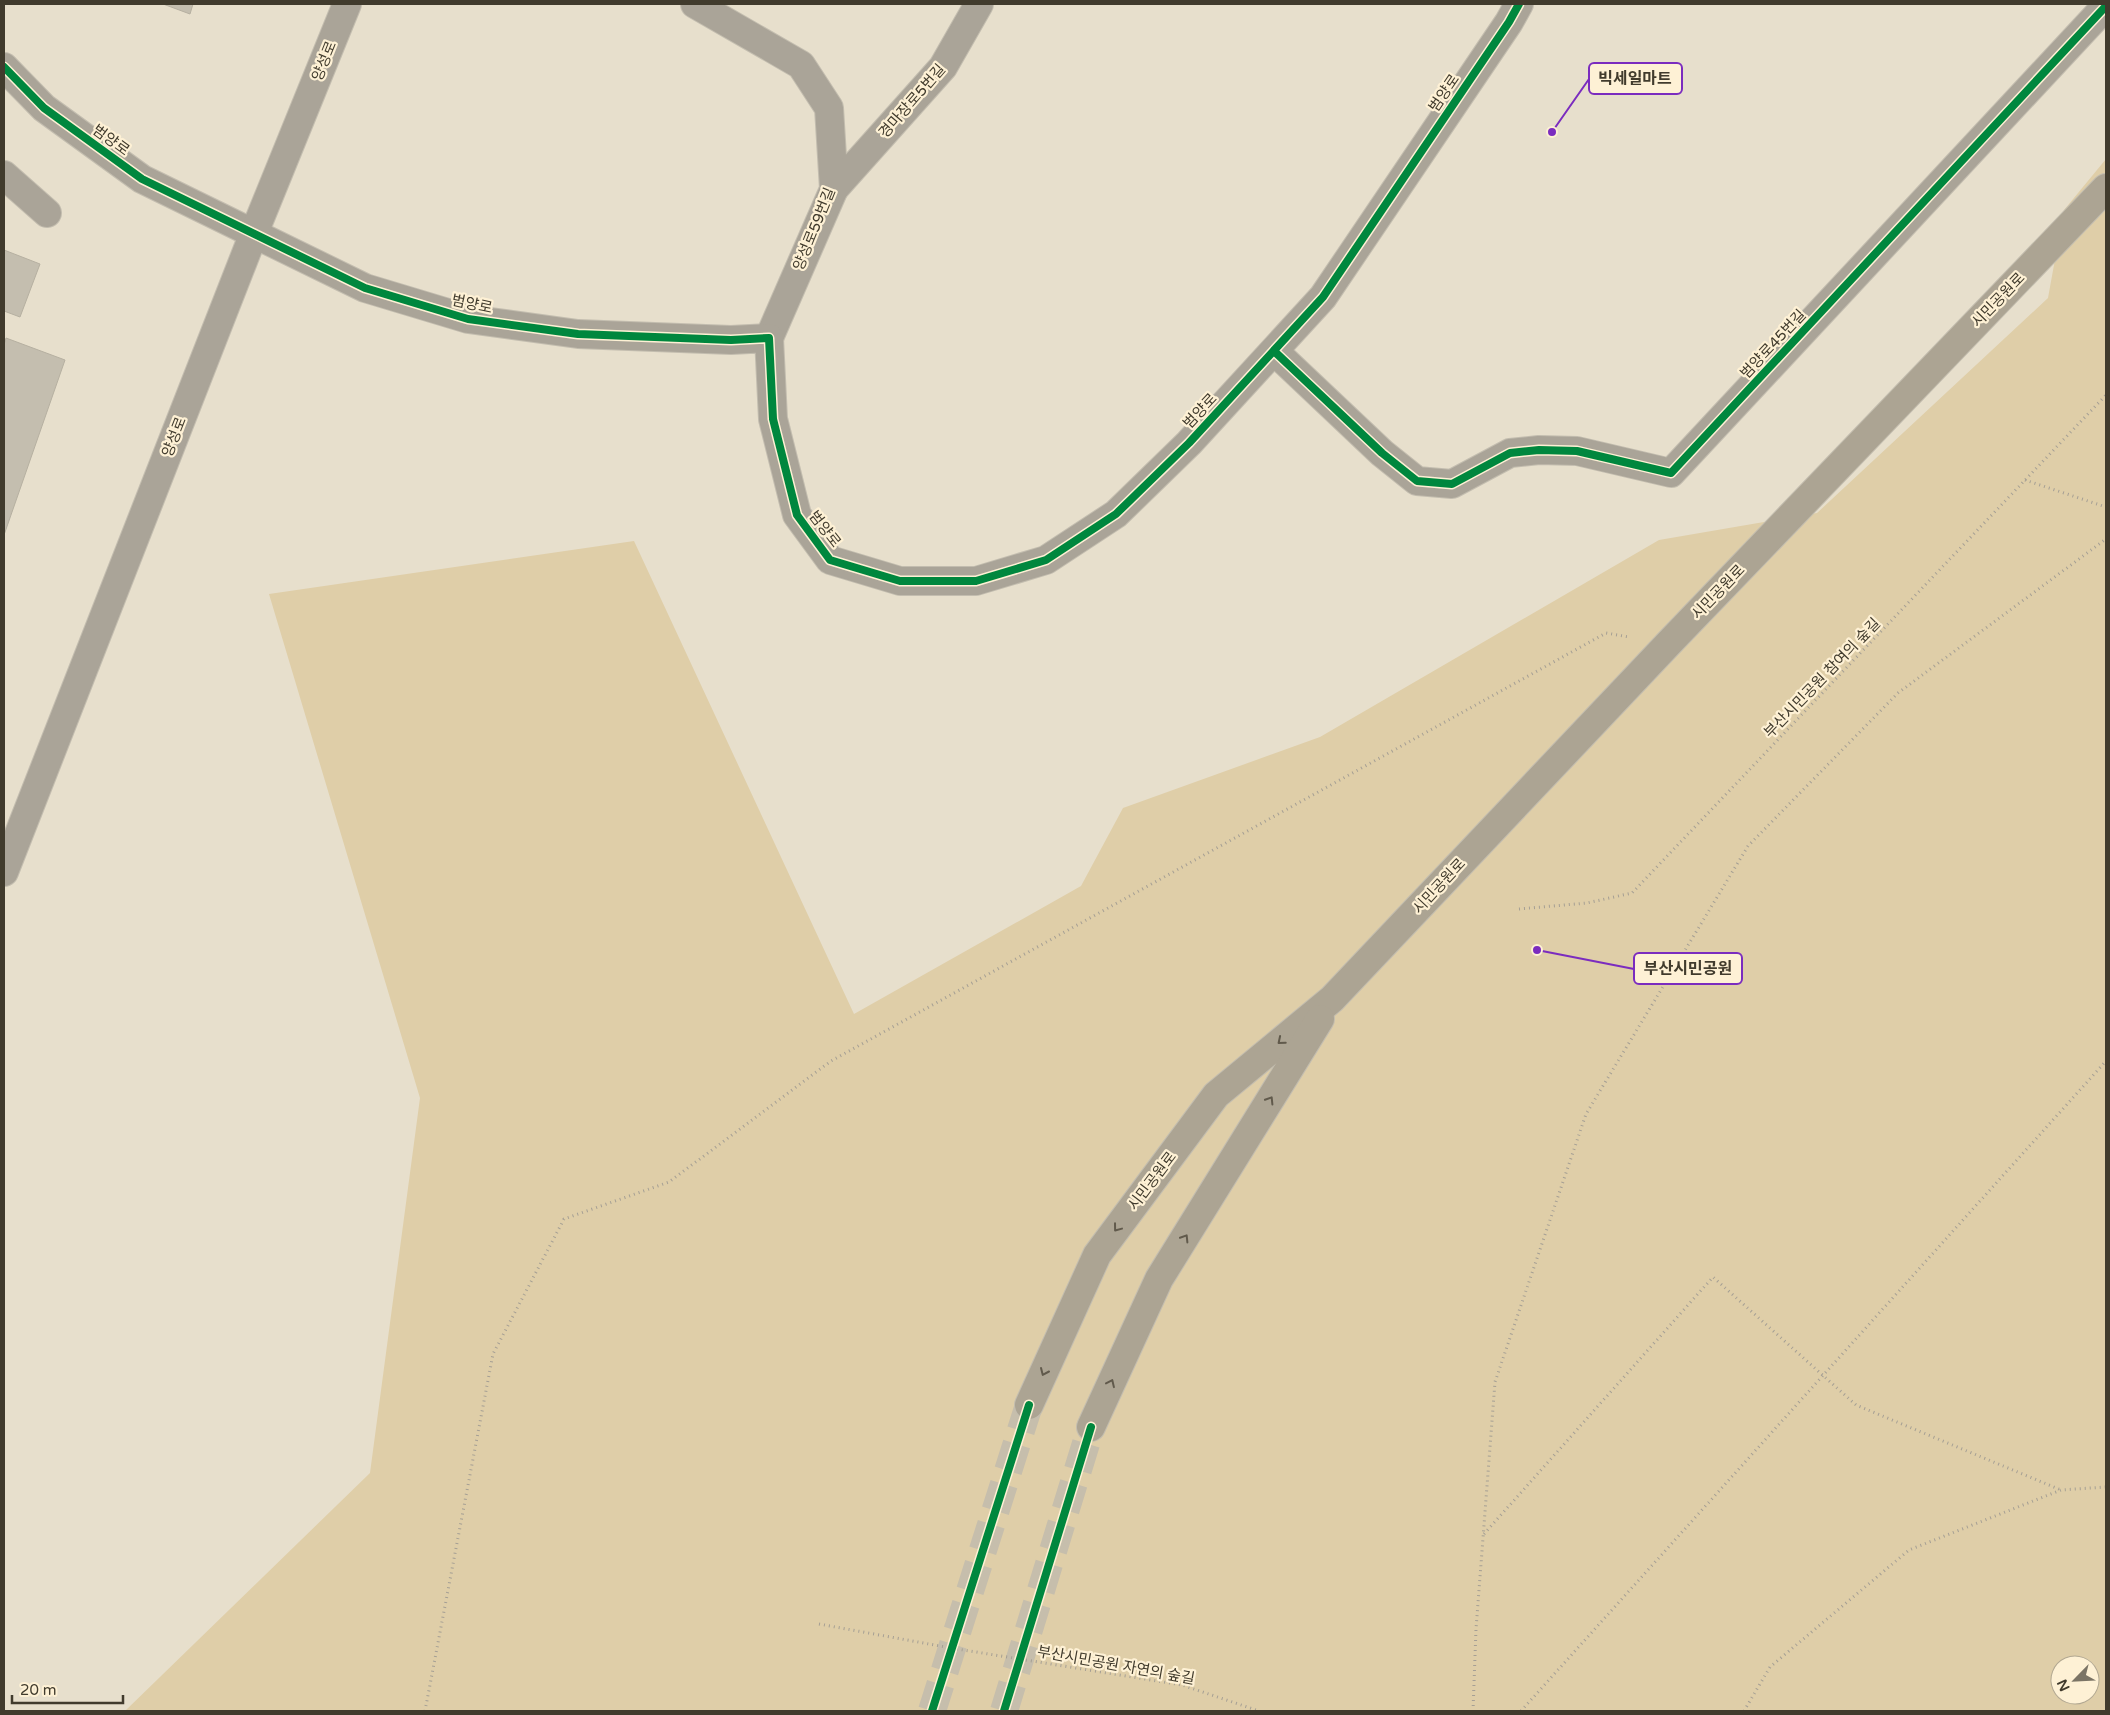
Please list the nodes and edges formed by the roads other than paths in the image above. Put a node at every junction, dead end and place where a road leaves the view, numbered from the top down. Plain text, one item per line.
1 (347, 4) edge
2 (695, 4) edge
3 (979, 4) edge
4 (1519, 4) edge
5 (2106, 6) edge
6 (4, 67) edge
7 (4, 175) edge
8 (2106, 188) edge
9 (834, 189) junction
10 (47, 213) dead end
11 (254, 233) junction
12 (769, 338) junction
13 (1274, 351) junction
14 (4, 872) edge
15 (1332, 999) junction
16 (1029, 1405) tunnel mouth
17 (1091, 1427) tunnel mouth

1 - 11 street, 양성로
2 - 9 street, 양성로59번길
3 - 9 street, 경마장로5번길
4 - 13 street, 범양로
5 - 13 street, 범양로45번길
6 - 11 street, 범양로
7 - 10 street
8 - 15 main road, 시민공원로
9 - 12 street, 양성로59번길
11 - 12 street, 범양로
11 - 14 street, 양성로
12 - 13 street, 범양로
15 -> 16 main road, 시민공원로
17 -> 15 main road, 시민공원로

